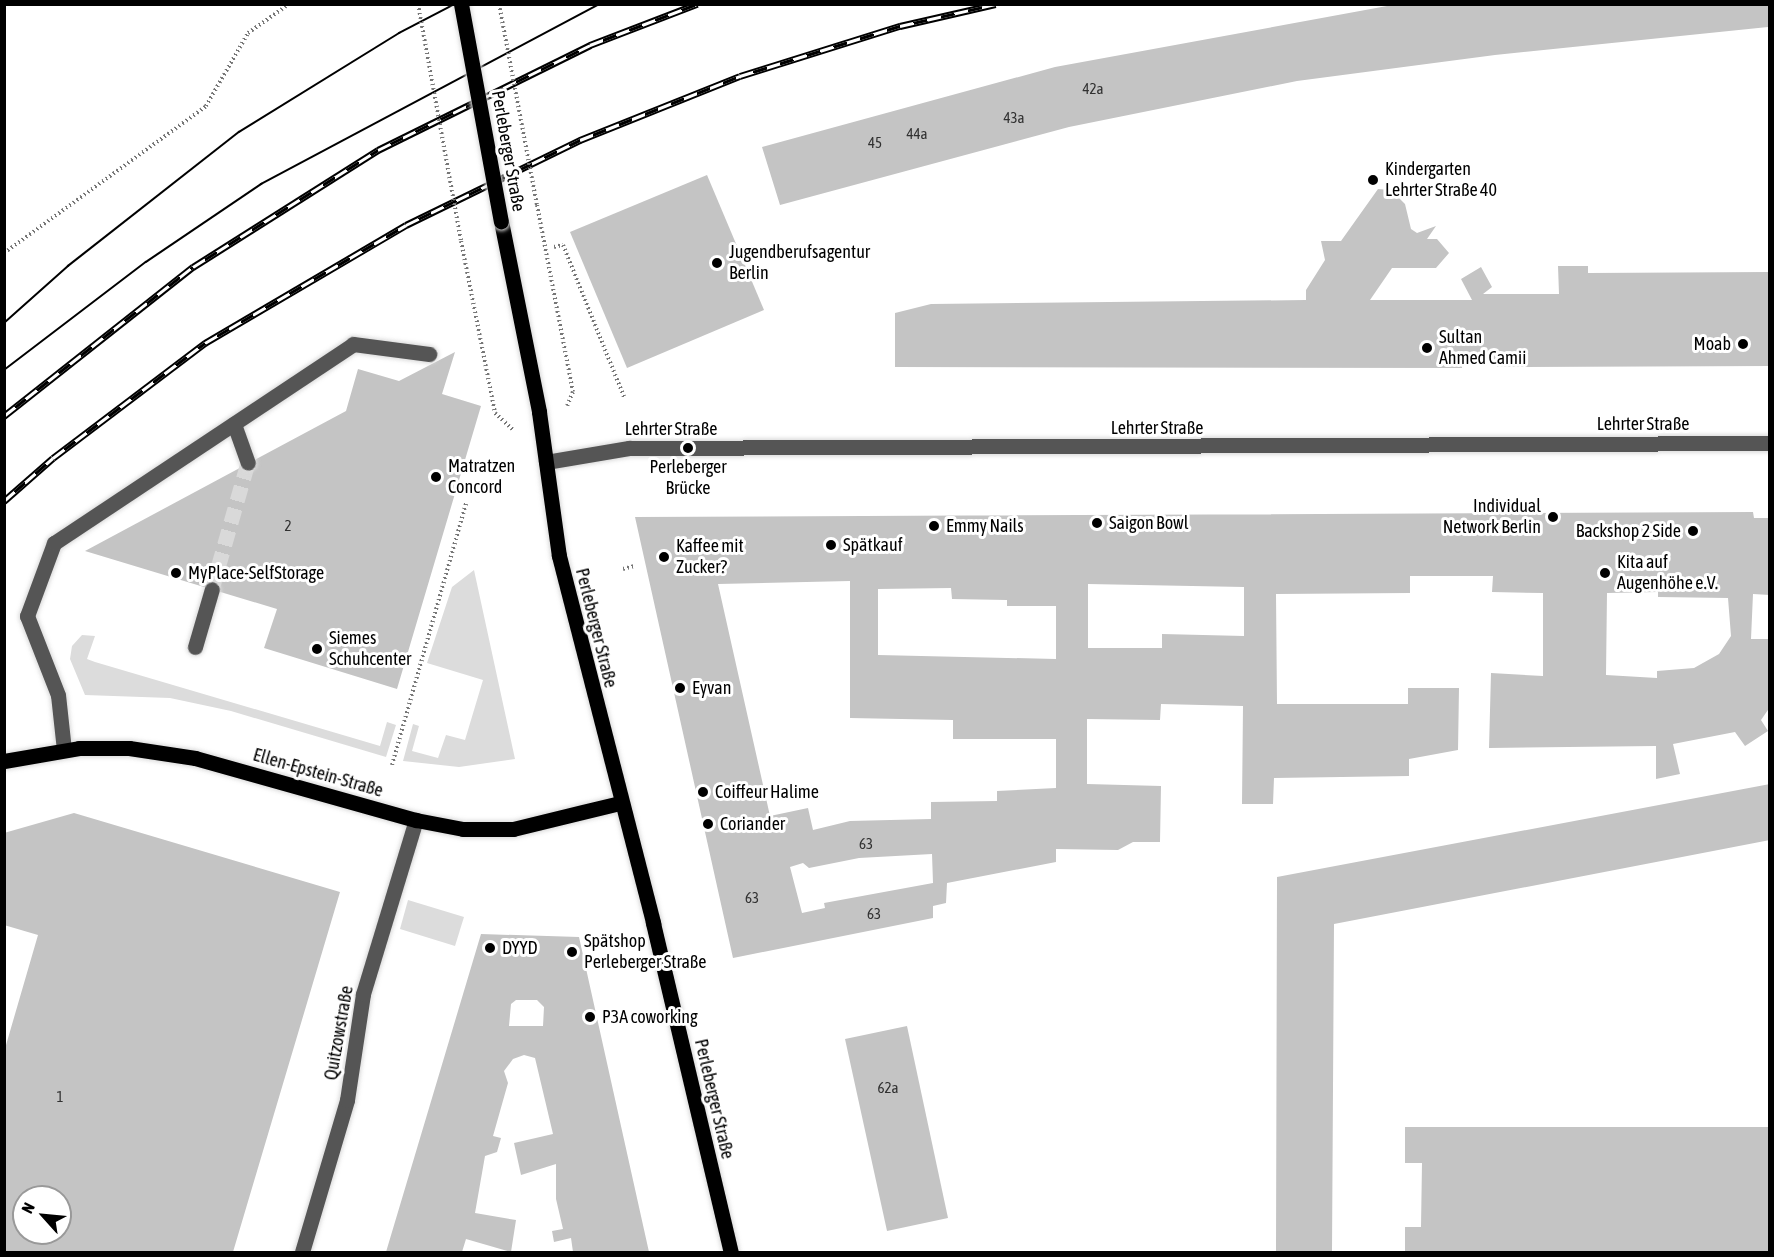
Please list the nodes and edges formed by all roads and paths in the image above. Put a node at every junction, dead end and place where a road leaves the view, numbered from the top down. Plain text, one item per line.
1 (289, 4) edge
2 (418, 4) edge
3 (461, 4) edge
4 (499, 4) edge
5 (555, 247) dead end
6 (4, 253) edge
7 (429, 354) dead end
8 (573, 392) dead end
9 (624, 397) dead end
10 (495, 413) dead end
11 (234, 424) junction
12 (1770, 443) edge
13 (546, 462) junction
14 (248, 464) tunnel mouth
15 (466, 503) dead end
16 (634, 566) dead end
17 (623, 569) dead end
18 (212, 590) tunnel mouth
19 (195, 647) dead end
20 (64, 750) junction
21 (4, 761) edge
22 (392, 765) dead end
23 (620, 803) junction
24 (416, 820) junction
25 (302, 1252) edge
26 (731, 1252) edge

1 - 6 path
2 - 10 path, bridge
3 - 13 main road, Perleberger Straße, bridge
4 - 8 path, bridge
5 - 9 path
7 - 11 street
11 - 14 street
11 - 20 street
12 - 13 street, Lehrter Straße
13 - 23 main road, Perleberger Straße
15 - 22 path
16 - 17 path
18 - 19 street
20 - 21 main road, Ellen-Epstein-Straße
20 - 24 main road, Ellen-Epstein-Straße
23 - 24 main road, Ellen-Epstein-Straße
23 - 26 main road, Perleberger Straße
24 - 25 street, Quitzowstraße

